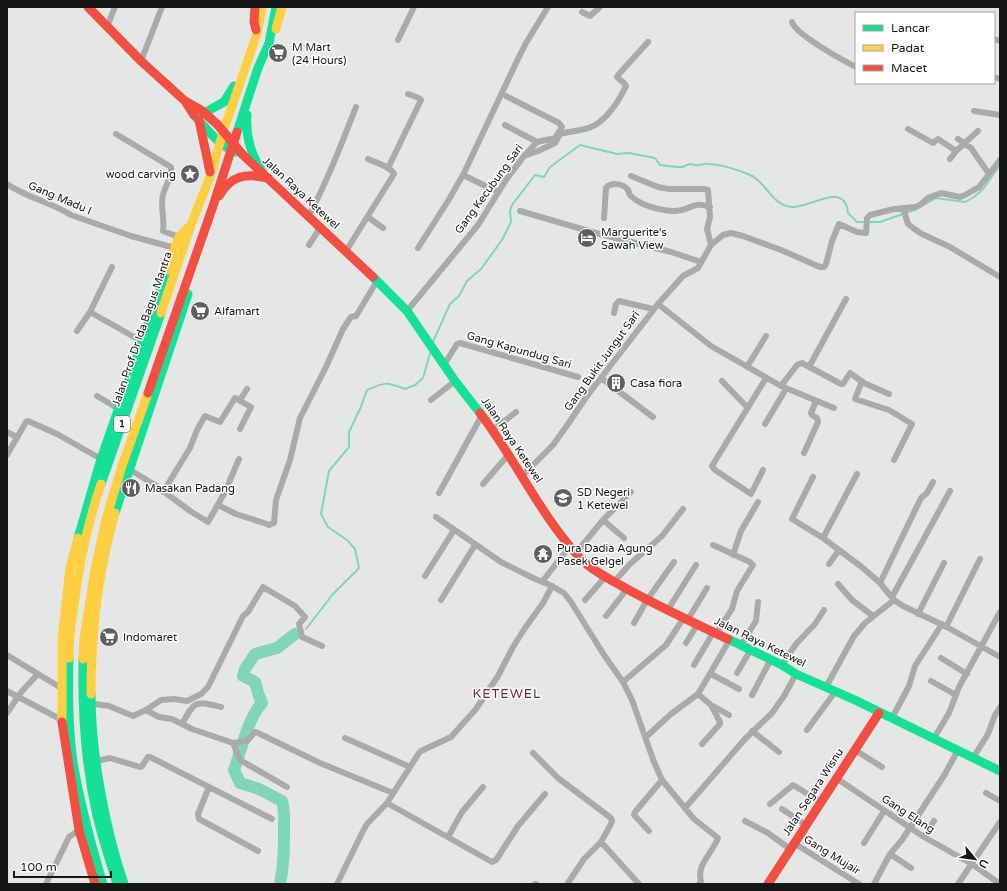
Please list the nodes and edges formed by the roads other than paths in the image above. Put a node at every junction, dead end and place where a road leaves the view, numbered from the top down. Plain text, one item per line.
1 (116, 7) edge
2 (162, 7) edge
3 (255, 7) edge
4 (262, 7) edge
5 (276, 7) edge
6 (282, 7) edge
7 (414, 7) edge
8 (548, 7) edge
9 (600, 7) edge
10 (93, 9) edge
11 (582, 12) dead end
12 (792, 22) dead end
13 (107, 27) junction
14 (257, 34) junction
15 (398, 40) dead end
16 (648, 42) dead end
17 (269, 43) junction
18 (141, 61) junction
19 (248, 62) junction
20 (855, 67) edge
21 (258, 68) junction
22 (408, 94) dead end
23 (506, 96) dead end
24 (356, 107) dead end
25 (974, 111) dead end
26 (1000, 115) edge
27 (202, 116) junction
28 (505, 125) dead end
29 (908, 129) dead end
30 (978, 131) dead end
31 (223, 132) junction
32 (116, 134) dead end
33 (958, 139) dead end
34 (220, 142) junction
35 (537, 142) junction
36 (965, 143) junction
37 (232, 146) junction
38 (956, 150) junction
39 (524, 156) junction
40 (368, 159) dead end
41 (950, 159) dead end
42 (1000, 160) edge
43 (388, 168) junction
44 (211, 174) junction
45 (989, 174) junction
46 (463, 175) junction
47 (266, 176) junction
48 (631, 176) dead end
49 (7, 184) edge
50 (498, 192) junction
51 (213, 206) junction
52 (710, 207) junction
53 (520, 211) dead end
54 (904, 212) junction
55 (308, 217) junction
56 (368, 217) junction
57 (604, 218) dead end
58 (191, 225) junction
59 (320, 228) junction
60 (383, 228) dead end
61 (179, 237) junction
62 (309, 245) dead end
63 (711, 245) junction
64 (175, 248) junction
65 (418, 248) dead end
66 (346, 251) junction
67 (701, 262) junction
68 (112, 268) dead end
69 (1000, 277) edge
70 (377, 281) junction
71 (846, 299) dead end
72 (655, 306) junction
73 (406, 311) junction
74 (90, 312) junction
75 (614, 313) dead end
76 (77, 331) dead end
77 (766, 336) dead end
78 (143, 342) junction
79 (444, 365) junction
80 (747, 367) junction
81 (808, 367) junction
82 (578, 377) dead end
83 (601, 378) junction
84 (766, 378) junction
85 (862, 380) junction
86 (455, 381) junction
87 (722, 381) dead end
88 (783, 387) junction
89 (246, 389) dead end
90 (889, 394) dead end
91 (97, 396) dead end
92 (240, 400) junction
93 (431, 400) dead end
94 (816, 401) junction
95 (748, 408) junction
96 (834, 408) dead end
97 (119, 409) junction
98 (516, 412) dead end
99 (482, 415) junction
100 (653, 417) dead end
101 (765, 424) dead end
102 (240, 429) dead end
103 (493, 430) junction
104 (7, 432) edge
105 (17, 437) junction
106 (804, 453) dead end
107 (509, 454) junction
108 (7, 455) edge
109 (239, 459) dead end
110 (894, 460) dead end
111 (105, 461) junction
112 (125, 468) junction
113 (764, 470) dead end
114 (857, 474) dead end
115 (522, 476) junction
116 (813, 477) dead end
117 (933, 482) dead end
118 (483, 484) dead end
119 (950, 491) dead end
120 (164, 492) junction
121 (438, 492) dead end
122 (631, 492) dead end
123 (758, 502) dead end
124 (218, 505) junction
125 (683, 509) dead end
126 (436, 517) dead end
127 (603, 520) junction
128 (454, 530) junction
129 (624, 538) dead end
130 (823, 538) junction
131 (474, 545) junction
132 (713, 545) dead end
133 (573, 550) junction
134 (839, 550) junction
135 (733, 555) junction
136 (980, 559) dead end
137 (674, 562) dead end
138 (944, 563) dead end
139 (829, 564) dead end
140 (696, 565) dead end
141 (425, 576) dead end
142 (606, 576) junction
143 (542, 582) junction
144 (614, 582) junction
145 (880, 583) junction
146 (838, 584) dead end
147 (552, 586) junction
148 (707, 588) dead end
149 (627, 589) junction
150 (893, 598) junction
151 (441, 600) dead end
152 (586, 600) dead end
153 (647, 600) junction
154 (758, 602) dead end
155 (824, 610) dead end
156 (667, 611) junction
157 (1000, 612) edge
158 (918, 614) junction
159 (606, 616) dead end
160 (873, 616) junction
161 (685, 620) junction
162 (634, 623) dead end
163 (698, 625) junction
164 (944, 625) junction
165 (715, 634) junction
166 (729, 641) junction
167 (686, 643) dead end
168 (322, 646) dead end
169 (740, 646) junction
170 (981, 646) junction
171 (750, 650) junction
172 (7, 655) edge
173 (1000, 657) edge
174 (941, 658) dead end
175 (770, 660) junction
176 (694, 665) dead end
177 (782, 665) junction
178 (737, 673) dead end
179 (38, 674) junction
180 (711, 674) junction
181 (796, 674) junction
182 (967, 674) junction
183 (931, 681) dead end
184 (623, 682) junction
185 (826, 687) junction
186 (61, 688) junction
187 (738, 690) dead end
188 (7, 691) edge
189 (835, 692) junction
190 (698, 694) junction
191 (752, 695) dead end
192 (956, 695) junction
193 (18, 697) junction
194 (86, 702) junction
195 (711, 705) junction
196 (221, 707) dead end
197 (1000, 707) edge
198 (146, 710) junction
199 (7, 713) edge
200 (879, 713) junction
201 (729, 715) dead end
202 (892, 718) junction
203 (62, 720) junction
204 (182, 724) junction
205 (807, 730) dead end
206 (752, 731) junction
207 (646, 737) junction
208 (346, 738) dead end
209 (934, 738) junction
210 (235, 743) junction
211 (702, 744) dead end
212 (855, 750) junction
213 (958, 750) junction
214 (533, 752) dead end
215 (779, 752) dead end
216 (975, 755) junction
217 (96, 761) junction
218 (410, 767) junction
219 (882, 767) dead end
220 (1000, 771) edge
221 (836, 778) junction
222 (662, 780) junction
223 (209, 787) junction
224 (287, 787) dead end
225 (483, 787) dead end
226 (394, 793) junction
227 (986, 793) dead end
228 (545, 794) dead end
229 (1000, 801) edge
230 (821, 802) junction
231 (388, 803) junction
232 (770, 804) dead end
233 (685, 808) junction
234 (782, 809) dead end
235 (884, 811) junction
236 (272, 819) dead end
237 (745, 821) dead end
238 (934, 821) dead end
239 (999, 824) edge
240 (806, 825) junction
241 (911, 828) junction
242 (79, 830) junction
243 (648, 831) dead end
244 (448, 837) junction
245 (924, 837) junction
246 (601, 842) junction
247 (864, 843) dead end
248 (792, 846) junction
249 (106, 849) junction
250 (258, 851) dead end
251 (94, 854) junction
252 (890, 854) junction
253 (972, 864) junction
254 (911, 868) dead end
255 (701, 883) edge
256 (46, 884) edge
257 (95, 884) edge
258 (103, 884) edge
259 (117, 884) edge
260 (124, 884) edge
261 (337, 884) edge
262 (569, 884) edge
263 (640, 884) edge
264 (768, 884) edge
265 (859, 884) edge
266 (874, 884) edge
267 (958, 884) edge
268 (1000, 884) edge

1 - 13 street
2 - 18 street
3 - 14 main road
4 - 14 main road, Jalan Prof Dr Ida Bagus Mantra / 1
5 - 17 main road, 1
6 - 17 main road
7 - 15 street
8 - 46 street
9 - 11 street
10 - 13 main road, Jalan Raya Ketewel
12 - 20 street
13 - 18 main road, Jalan Raya Ketewel
14 - 19 main road, Jalan Prof Dr Ida Bagus Mantra / 1
16 - 39 street
17 - 21 main road, 1
18 - 27 main road, Jalan Raya Ketewel
19 - 27 main road
19 - 31 main road, Jalan Prof Dr Ida Bagus Mantra / 1
21 - 37 main road, 1
21 - 47 main road
22 - 43 street
23 - 35 street, Gang Kecubung Sari
24 - 55 street
25 - 26 street
27 - 31 main road, Jalan Raya Ketewel
27 - 34 main road, Jalan Raya Ketewel
27 - 44 main road
28 - 35 street
29 - 38 street
30 - 36 street
31 - 34 main road, Jalan Prof Dr Ida Bagus Mantra / 1
31 - 37 main road, Jalan Raya Ketewel
32 - 61 street
33 - 36 street
34 - 37 main road, Jalan Raya Ketewel
34 - 44 main road, Jalan Prof Dr Ida Bagus Mantra / 1
35 - 39 street, Gang Kecubung Sari
36 - 38 street
36 - 45 street
37 - 47 main road, Jalan Raya Ketewel
37 - 51 main road, 1
38 - 41 street
39 - 50 street, Gang Kecubung Sari
40 - 43 street
42 - 45 street
43 - 56 street
44 - 58 main road, Jalan Prof Dr Ida Bagus Mantra / 1
45 - 54 street
46 - 50 street
46 - 65 street
47 - 51 main road
47 - 55 main road, Jalan Raya Ketewel
48 - 52 street
49 - 64 street, Gang Madu I
50 - 73 street, Gang Kecubung Sari
51 - 112 main road, 1
52 - 57 street
52 - 63 street
53 - 67 street
54 - 63 street
54 - 69 street
55 - 59 main road, Jalan Raya Ketewel
56 - 60 street
56 - 66 street
58 - 61 main road
58 - 111 main road, Jalan Prof Dr Ida Bagus Mantra / 1
59 - 62 street
59 - 66 main road, Jalan Raya Ketewel
61 - 64 main road
63 - 67 street, Gang Bukit Jungut Sari
64 - 78 main road
66 - 70 main road, Jalan Raya Ketewel
67 - 72 street, Gang Bukit Jungut Sari
68 - 74 street
70 - 73 main road, Jalan Raya Ketewel
70 - 124 street
71 - 81 street
72 - 75 street
72 - 80 street
72 - 83 street, Gang Bukit Jungut Sari
73 - 79 main road, Jalan Raya Ketewel
74 - 76 street
74 - 78 street
77 - 80 street
78 - 97 main road
79 - 82 street, Gang Kapundug Sari
79 - 86 main road, Jalan Raya Ketewel
80 - 84 street
81 - 85 street
81 - 88 street
83 - 100 street
83 - 115 street, Gang Bukit Jungut Sari
84 - 88 street
84 - 95 street
85 - 90 street
85 - 110 street
86 - 93 street
86 - 99 main road, Jalan Raya Ketewel
87 - 95 street
88 - 94 street
88 - 101 street
89 - 92 street
91 - 97 street
92 - 102 street
92 - 120 street
94 - 96 street
94 - 106 street
95 - 113 street
97 - 111 main road
98 - 103 street
99 - 103 main road, Jalan Raya Ketewel
99 - 121 street
103 - 107 main road, Jalan Raya Ketewel
104 - 105 street
105 - 108 street
105 - 111 street
107 - 115 main road, Jalan Raya Ketewel
107 - 118 street
109 - 124 street
111 - 186 main road
111 - 251 main road, Jalan Prof Dr Ida Bagus Mantra / 1
112 - 120 street
112 - 194 main road, 1
114 - 130 street
115 - 133 main road, Jalan Raya Ketewel
116 - 130 street
117 - 145 street
119 - 150 street
120 - 124 street
122 - 127 street
123 - 135 street
125 - 144 street
126 - 128 street
127 - 129 street
127 - 133 street
128 - 131 street
128 - 141 street
130 - 134 street
131 - 143 street
131 - 151 street
132 - 135 street
133 - 142 main road, Jalan Raya Ketewel
133 - 143 street
134 - 139 street
134 - 145 street
135 - 165 street
136 - 164 street
137 - 153 street
138 - 158 street
140 - 156 street
142 - 144 main road, Jalan Raya Ketewel
142 - 152 street
143 - 147 street
144 - 149 main road, Jalan Raya Ketewel
145 - 150 street
146 - 160 street
147 - 184 street
147 - 218 street
148 - 161 street
149 - 153 main road, Jalan Raya Ketewel
149 - 159 street
150 - 158 street
150 - 160 street
153 - 156 main road, Jalan Raya Ketewel
153 - 162 street
154 - 169 street
155 - 177 street
156 - 161 main road, Jalan Raya Ketewel
157 - 170 street
158 - 164 street
160 - 185 street
161 - 163 main road, Jalan Raya Ketewel
161 - 184 street
163 - 165 main road, Jalan Raya Ketewel
163 - 167 street
164 - 170 street
164 - 202 street
165 - 166 main road, Jalan Raya Ketewel
165 - 176 street
166 - 169 main road, Jalan Raya Ketewel
166 - 180 street
168 - 198 street
169 - 171 main road, Jalan Raya Ketewel
170 - 173 street
170 - 182 street
171 - 175 main road, Jalan Raya Ketewel
171 - 178 street
172 - 179 street
174 - 182 street
175 - 177 main road, Jalan Raya Ketewel
175 - 191 street
177 - 181 main road, Jalan Raya Ketewel
179 - 186 street
179 - 193 street
180 - 187 street
180 - 190 street
181 - 185 main road, Jalan Raya Ketewel
181 - 206 street
182 - 192 street
183 - 192 street
184 - 207 street
185 - 189 main road, Jalan Raya Ketewel
186 - 203 main road
188 - 193 street
189 - 200 main road, Jalan Raya Ketewel
189 - 205 street
190 - 195 street
190 - 207 street
192 - 209 street
193 - 199 street
193 - 203 street
194 - 198 street
194 - 217 main road
194 - 249 main road, 1
195 - 201 street
195 - 211 street
196 - 204 street
197 - 216 street
198 - 204 street
200 - 202 main road, Jalan Raya Ketewel
200 - 212 main road, Jalan Segara Wisnu
202 - 209 main road, Jalan Raya Ketewel
203 - 242 main road
204 - 210 street
206 - 215 street
206 - 233 street
207 - 222 street
208 - 218 street
209 - 213 main road, Jalan Raya Ketewel
210 - 224 street
210 - 226 street
212 - 219 street
212 - 221 main road, Jalan Segara Wisnu
213 - 216 main road, Jalan Raya Ketewel
213 - 241 street
214 - 246 street
216 - 220 main road, Jalan Raya Ketewel
217 - 223 street
217 - 260 main road
218 - 226 street
221 - 230 main road, Jalan Segara Wisnu
221 - 235 street, Gang Elang
222 - 233 street
222 - 243 street
223 - 236 street
223 - 250 street
225 - 244 street
226 - 231 street
227 - 229 street
228 - 244 street
230 - 232 street
230 - 240 main road, Jalan Segara Wisnu
231 - 244 street
231 - 261 street
233 - 255 street
234 - 240 street
235 - 241 street, Gang Elang
235 - 247 street
237 - 248 street, Gang Mujair
238 - 245 street
239 - 253 street
240 - 248 main road, Jalan Segara Wisnu
241 - 245 street, Gang Elang
241 - 252 street
242 - 256 street
242 - 257 main road
245 - 253 street, Gang Elang
246 - 262 street
246 - 263 street
248 - 264 main road, Jalan Segara Wisnu
248 - 265 street, Gang Mujair
249 - 251 main road
249 - 259 main road, 1
251 - 258 main road, 1
252 - 254 street
252 - 266 street
253 - 267 street
253 - 268 street, Gang Elang

